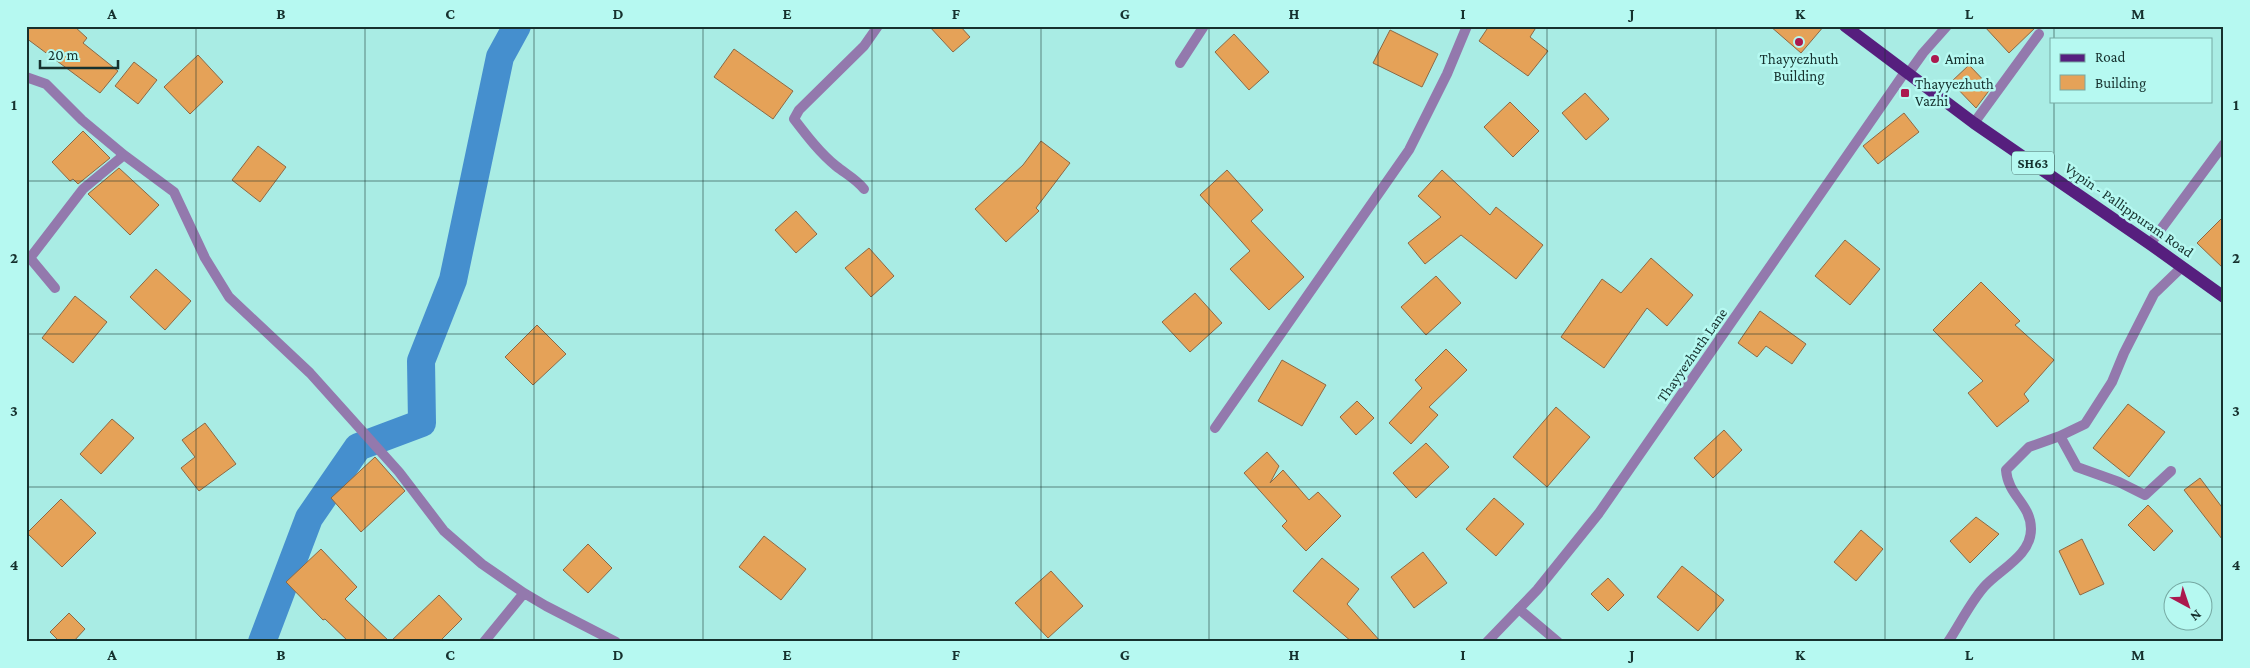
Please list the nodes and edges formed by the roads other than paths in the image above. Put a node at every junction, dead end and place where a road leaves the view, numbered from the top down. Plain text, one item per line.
1 (878, 26) edge
2 (1204, 26) edge
3 (1467, 26) edge
4 (1844, 26) edge
5 (1947, 26) edge
6 (2039, 34) dead end
7 (1180, 63) dead end
8 (1907, 73) junction
9 (26, 77) edge
10 (1974, 123) junction
11 (2224, 144) edge
12 (124, 155) junction
13 (864, 189) dead end
14 (2150, 244) junction
15 (2182, 266) junction
16 (55, 288) dead end
17 (2224, 298) edge
18 (1215, 428) dead end
19 (2060, 436) junction
20 (2171, 471) dead end
21 (524, 593) junction
22 (1519, 609) junction
23 (484, 642) edge
24 (616, 642) edge
25 (1487, 642) edge
26 (1558, 642) edge
27 (1948, 642) edge

1 - 13 street
2 - 7 street
3 - 18 street
4 - 8 main road, Vypin - Pallippuram Road / SH63
5 - 8 street, Thayyezhuth Lane
6 - 10 street
8 - 10 main road, Vypin - Pallippuram Road / SH63
8 - 22 street, Thayyezhuth Lane
9 - 12 street
10 - 14 main road, Vypin - Pallippuram Road / SH63
11 - 14 street
12 - 16 street
12 - 21 street
14 - 15 main road, Vypin - Pallippuram Road / SH63
15 - 17 main road, Vypin - Pallippuram Road / SH63
15 - 19 street
19 - 20 street
19 - 27 street
21 - 23 street
21 - 24 street
22 - 25 street, Thayyezhuth Lane
22 - 26 street

